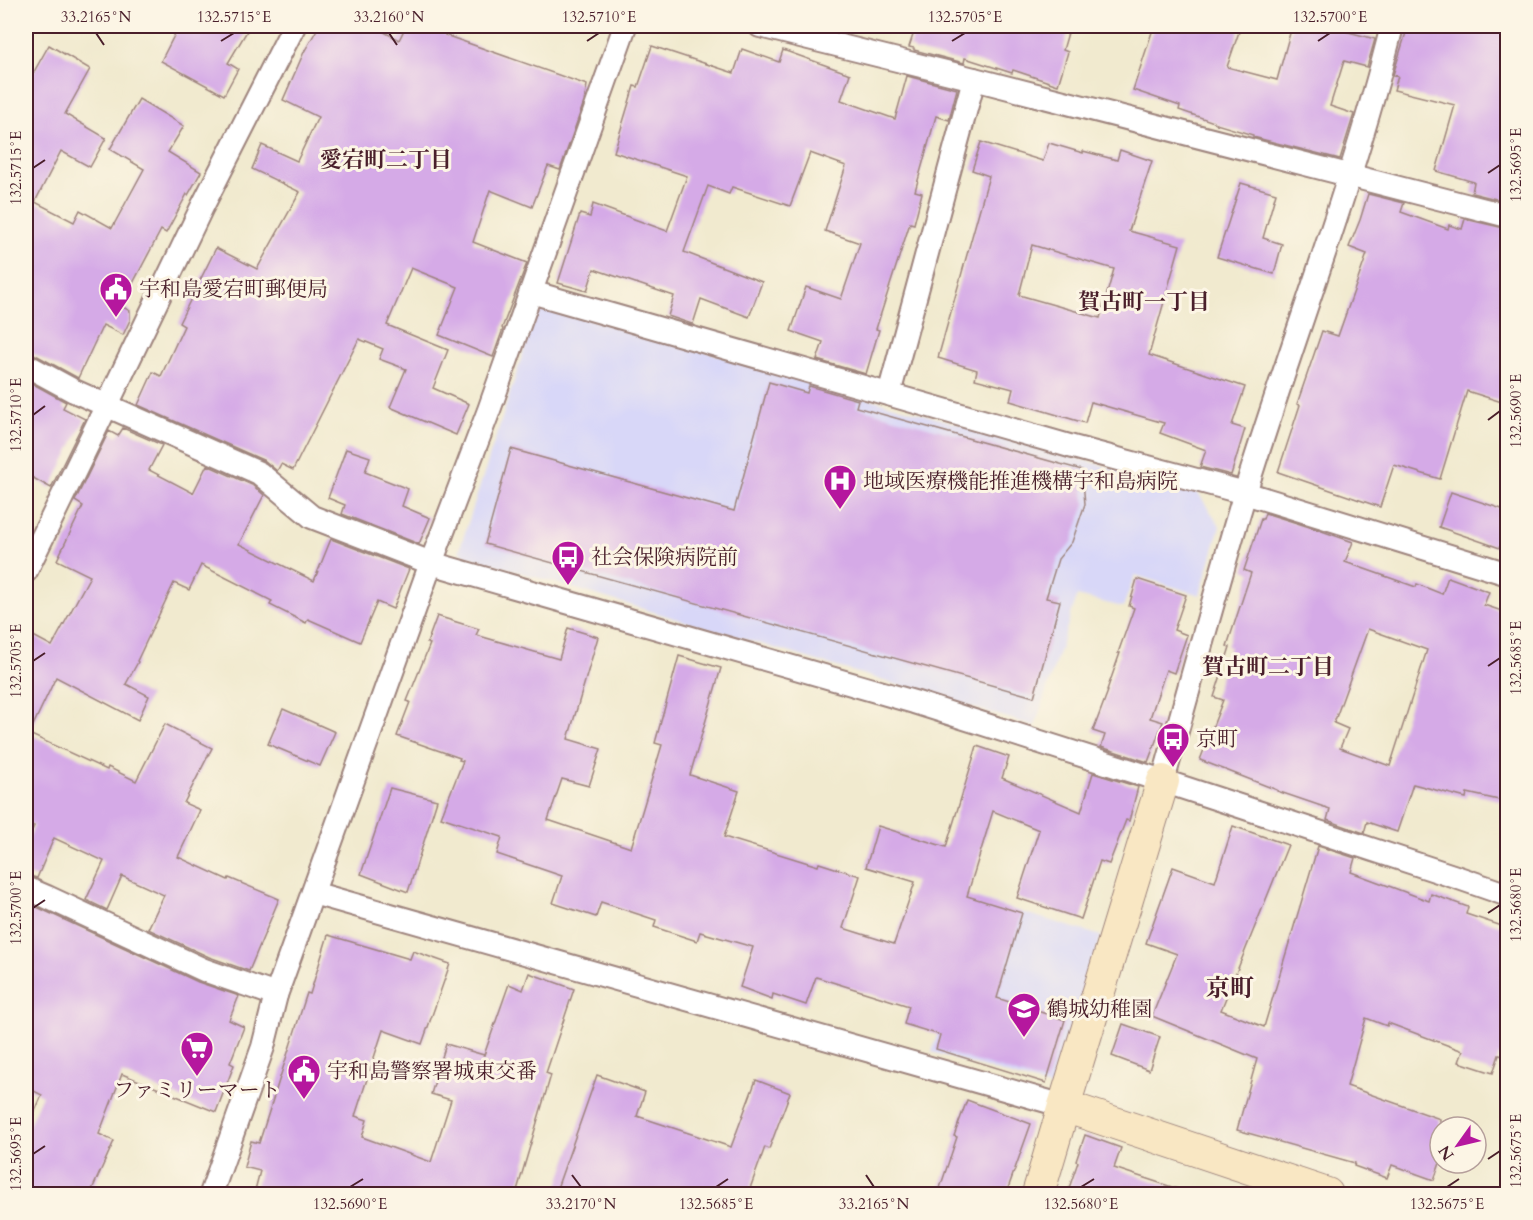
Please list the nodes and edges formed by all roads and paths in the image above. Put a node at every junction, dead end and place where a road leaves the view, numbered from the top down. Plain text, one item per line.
1 (294, 26) edge
2 (625, 26) edge
3 (760, 26) edge
4 (1392, 26) edge
5 (974, 79) junction
6 (1349, 175) junction
7 (1508, 216) edge
8 (531, 292) junction
9 (26, 365) edge
10 (889, 394) junction
11 (107, 405) junction
12 (1245, 493) junction
13 (431, 563) junction
14 (26, 571) edge
15 (1508, 574) edge
16 (1163, 781) junction
17 (26, 888) edge
18 (313, 893) junction
19 (1508, 895) edge
20 (276, 995) junction
21 (1064, 1106) junction
22 (211, 1194) edge
23 (1038, 1194) edge
24 (1327, 1194) edge

1 - 11 street
2 - 8 street
3 - 5 street
4 - 6 street
5 - 6 street
5 - 10 street
6 - 7 street
6 - 12 street
8 - 10 street
8 - 13 street
9 - 11 street
10 - 12 street
11 - 13 street
11 - 14 street
12 - 15 street
12 - 16 street
13 - 16 street
13 - 18 street
16 - 19 street
16 - 21 street
17 - 20 street
18 - 20 street
18 - 21 street
20 - 22 street
21 - 23 street
21 - 24 street

